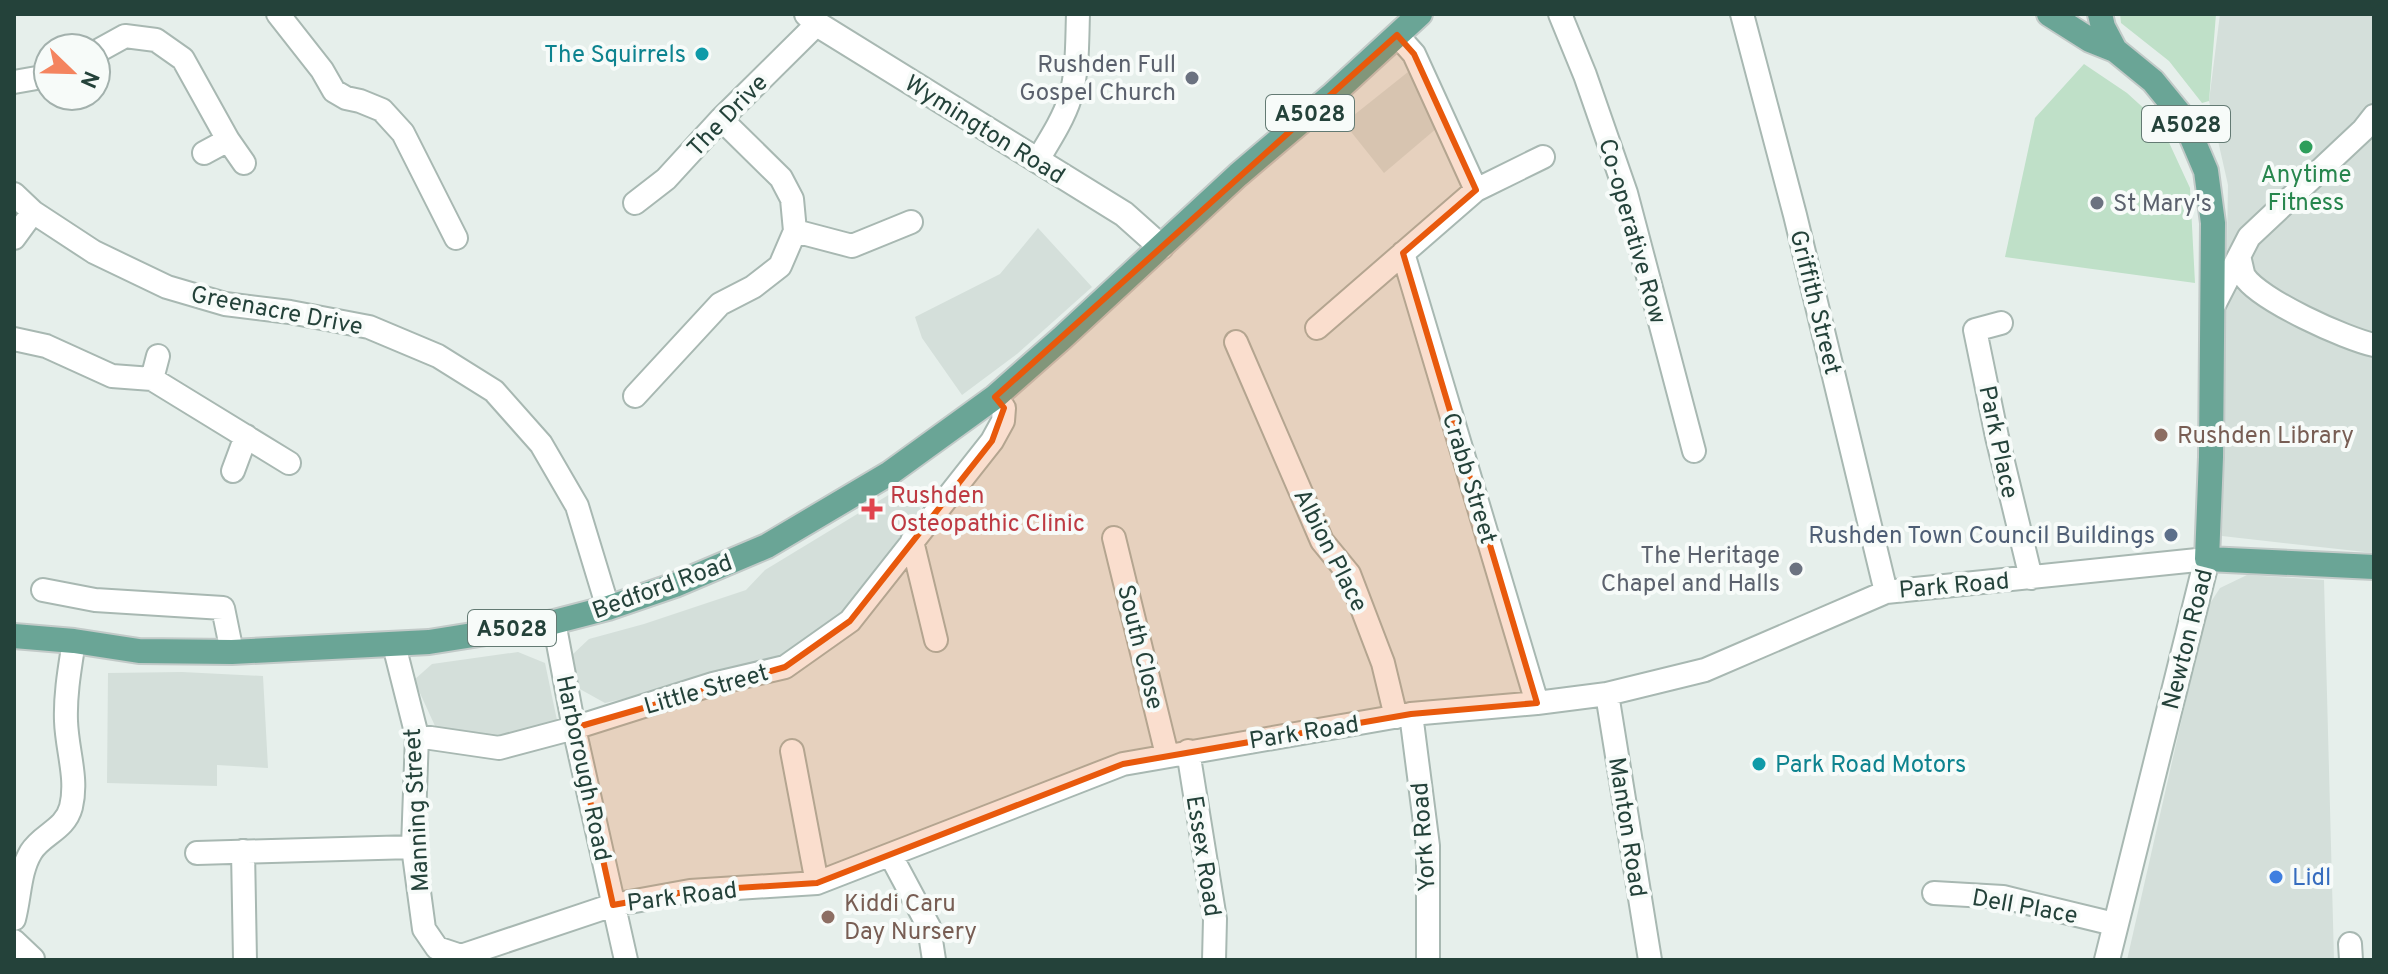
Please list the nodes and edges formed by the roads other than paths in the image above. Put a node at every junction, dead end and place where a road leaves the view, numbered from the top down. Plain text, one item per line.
1 (278, 14) edge
2 (1078, 14) edge
3 (1420, 14) edge
4 (1560, 14) edge
5 (1742, 14) edge
6 (2049, 14) edge
7 (2100, 14) edge
8 (812, 19) edge
9 (1397, 35) junction
10 (112, 43) edge
11 (2115, 50) junction
12 (2374, 116) edge
13 (721, 119) junction
14 (228, 140) junction
15 (204, 153) dead end
16 (1543, 157) dead end
17 (1037, 161) junction
18 (244, 163) dead end
19 (1476, 190) junction
20 (14, 194) edge
21 (635, 203) dead end
22 (33, 212) junction
23 (911, 222) dead end
24 (2213, 223) junction
25 (795, 231) junction
26 (14, 238) edge
27 (456, 238) dead end
28 (1161, 247) junction
29 (2244, 247) junction
30 (1403, 253) junction
31 (2211, 311) junction
32 (2001, 323) dead end
33 (1317, 328) dead end
34 (14, 339) edge
35 (1236, 342) dead end
36 (2374, 345) edge
37 (158, 356) dead end
38 (152, 379) junction
39 (635, 396) dead end
40 (995, 397) junction
41 (246, 436) junction
42 (1694, 451) dead end
43 (289, 463) dead end
44 (233, 471) dead end
45 (1114, 538) dead end
46 (912, 541) junction
47 (2207, 559) junction
48 (2374, 567) edge
49 (2031, 578) junction
50 (43, 590) dead end
51 (1886, 592) junction
52 (608, 608) junction
53 (554, 622) junction
54 (14, 636) edge
55 (936, 640) dead end
56 (74, 641) junction
57 (394, 645) junction
58 (232, 652) junction
59 (1607, 694) junction
60 (1537, 703) junction
61 (1404, 716) junction
62 (574, 728) junction
63 (417, 736) junction
64 (792, 751) dead end
65 (1177, 753) junction
66 (413, 847) junction
67 (243, 851) junction
68 (197, 853) dead end
69 (891, 856) junction
70 (817, 883) junction
71 (1934, 893) dead end
72 (613, 905) junction
73 (14, 919) edge
74 (2114, 924) junction
75 (424, 929) joint
76 (14, 941) edge
77 (33, 959) edge
78 (245, 960) edge
79 (626, 960) edge
80 (934, 960) edge
81 (1214, 960) edge
82 (1428, 960) edge
83 (1650, 960) edge
84 (2107, 960) edge

1 - 27 street
2 - 17 street
3 - 9 main road, A5028
4 - 42 street, Co-operative Row
5 - 51 street, Griffith Street
6 - 11 main road, A5028
7 - 11 main road, A5028
8 - 13 street, The Drive
8 - 17 street, Wymington Road
9 - 19 street
9 - 28 main road, A5028
10 - 14 street
11 - 24 main road, A5028
12 - 29 street
13 - 21 street, The Drive
13 - 25 street
14 - 15 street
14 - 18 street
16 - 19 street
17 - 28 street, Wymington Road
19 - 30 street
20 - 22 street, Greenacre Drive
22 - 26 street
22 - 52 street, Greenacre Drive
23 - 25 street
24 - 29 street
24 - 31 main road, A5028
25 - 39 street
28 - 40 main road, Bedford Road / A5028
29 - 31 street
29 - 36 street
30 - 33 street
30 - 60 street, Crabb Street
31 - 47 main road, Newton Road / A5028
32 - 49 street, Park Place
34 - 38 street
35 - 61 street, Albion Place
37 - 38 street
38 - 41 street
40 - 46 street, Little Street
40 - 52 main road, Bedford Road / A5028
41 - 43 street
41 - 44 street
45 - 65 street, South Close
46 - 55 street
46 - 62 street, Little Street
47 - 48 main road
47 - 49 street, Park Road
47 - 74 street, Newton Road
49 - 51 street, Park Road
50 - 58 street
51 - 59 street, Park Road
52 - 53 main road, Bedford Road / A5028
53 - 57 main road, Bedford Road / A5028
53 - 62 street, Harborough Road
54 - 56 main road, Bedford Road / A5028
56 - 58 main road, Bedford Road / A5028
56 - 73 street
57 - 58 main road, Bedford Road / A5028
57 - 63 street, Manning Street
59 - 60 street, Park Road
59 - 83 street, Manton Road
60 - 61 street, Park Road
61 - 65 street, Park Road
61 - 82 street, York Road
62 - 63 street, Little Street
62 - 72 street, Harborough Road
63 - 66 street, Manning Street
64 - 70 street
65 - 69 street, Park Road
65 - 81 street, Essex Road
66 - 67 street
66 - 75 street, Manning Street
67 - 68 street
67 - 78 street
69 - 70 street, Park Road
69 - 80 street
70 - 72 street, Park Road
71 - 74 street, Dell Place
72 - 75 street, Park Road
72 - 79 street, Harborough Road
74 - 84 street, Newton Road
76 - 77 street

